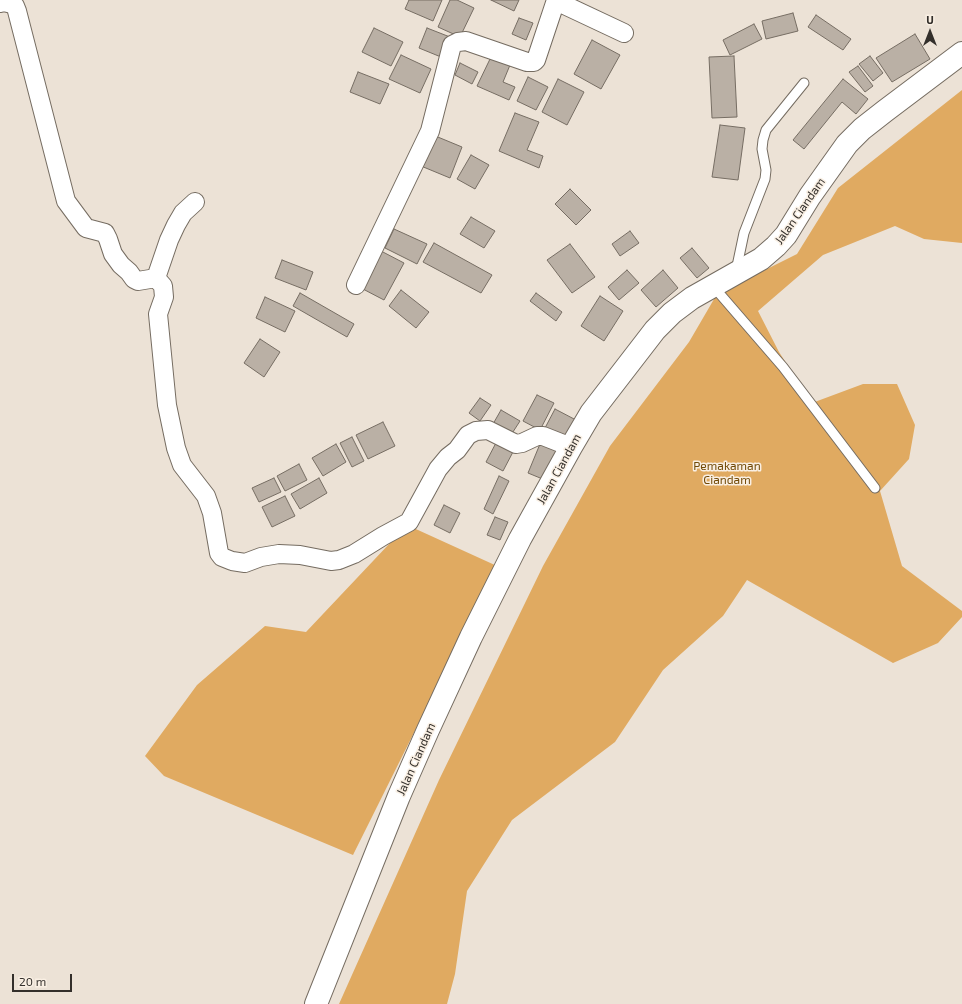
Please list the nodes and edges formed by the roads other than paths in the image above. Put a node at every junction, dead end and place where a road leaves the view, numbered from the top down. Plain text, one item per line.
1 (556, 0) edge
2 (0, 3) edge
3 (624, 33) dead end
4 (962, 53) edge
5 (804, 83) dead end
6 (195, 202) dead end
7 (735, 274) junction
8 (156, 278) junction
9 (356, 285) dead end
10 (713, 286) junction
11 (571, 447) junction
12 (875, 488) dead end
13 (316, 1004) edge

1 - 3 street
1 - 9 street
2 - 8 street
4 - 7 street, Jalan Ciandam
5 - 7 lane
6 - 8 street
7 - 10 street, Jalan Ciandam
8 - 11 street
10 - 11 street, Jalan Ciandam
10 - 12 lane
11 - 13 street, Jalan Ciandam

